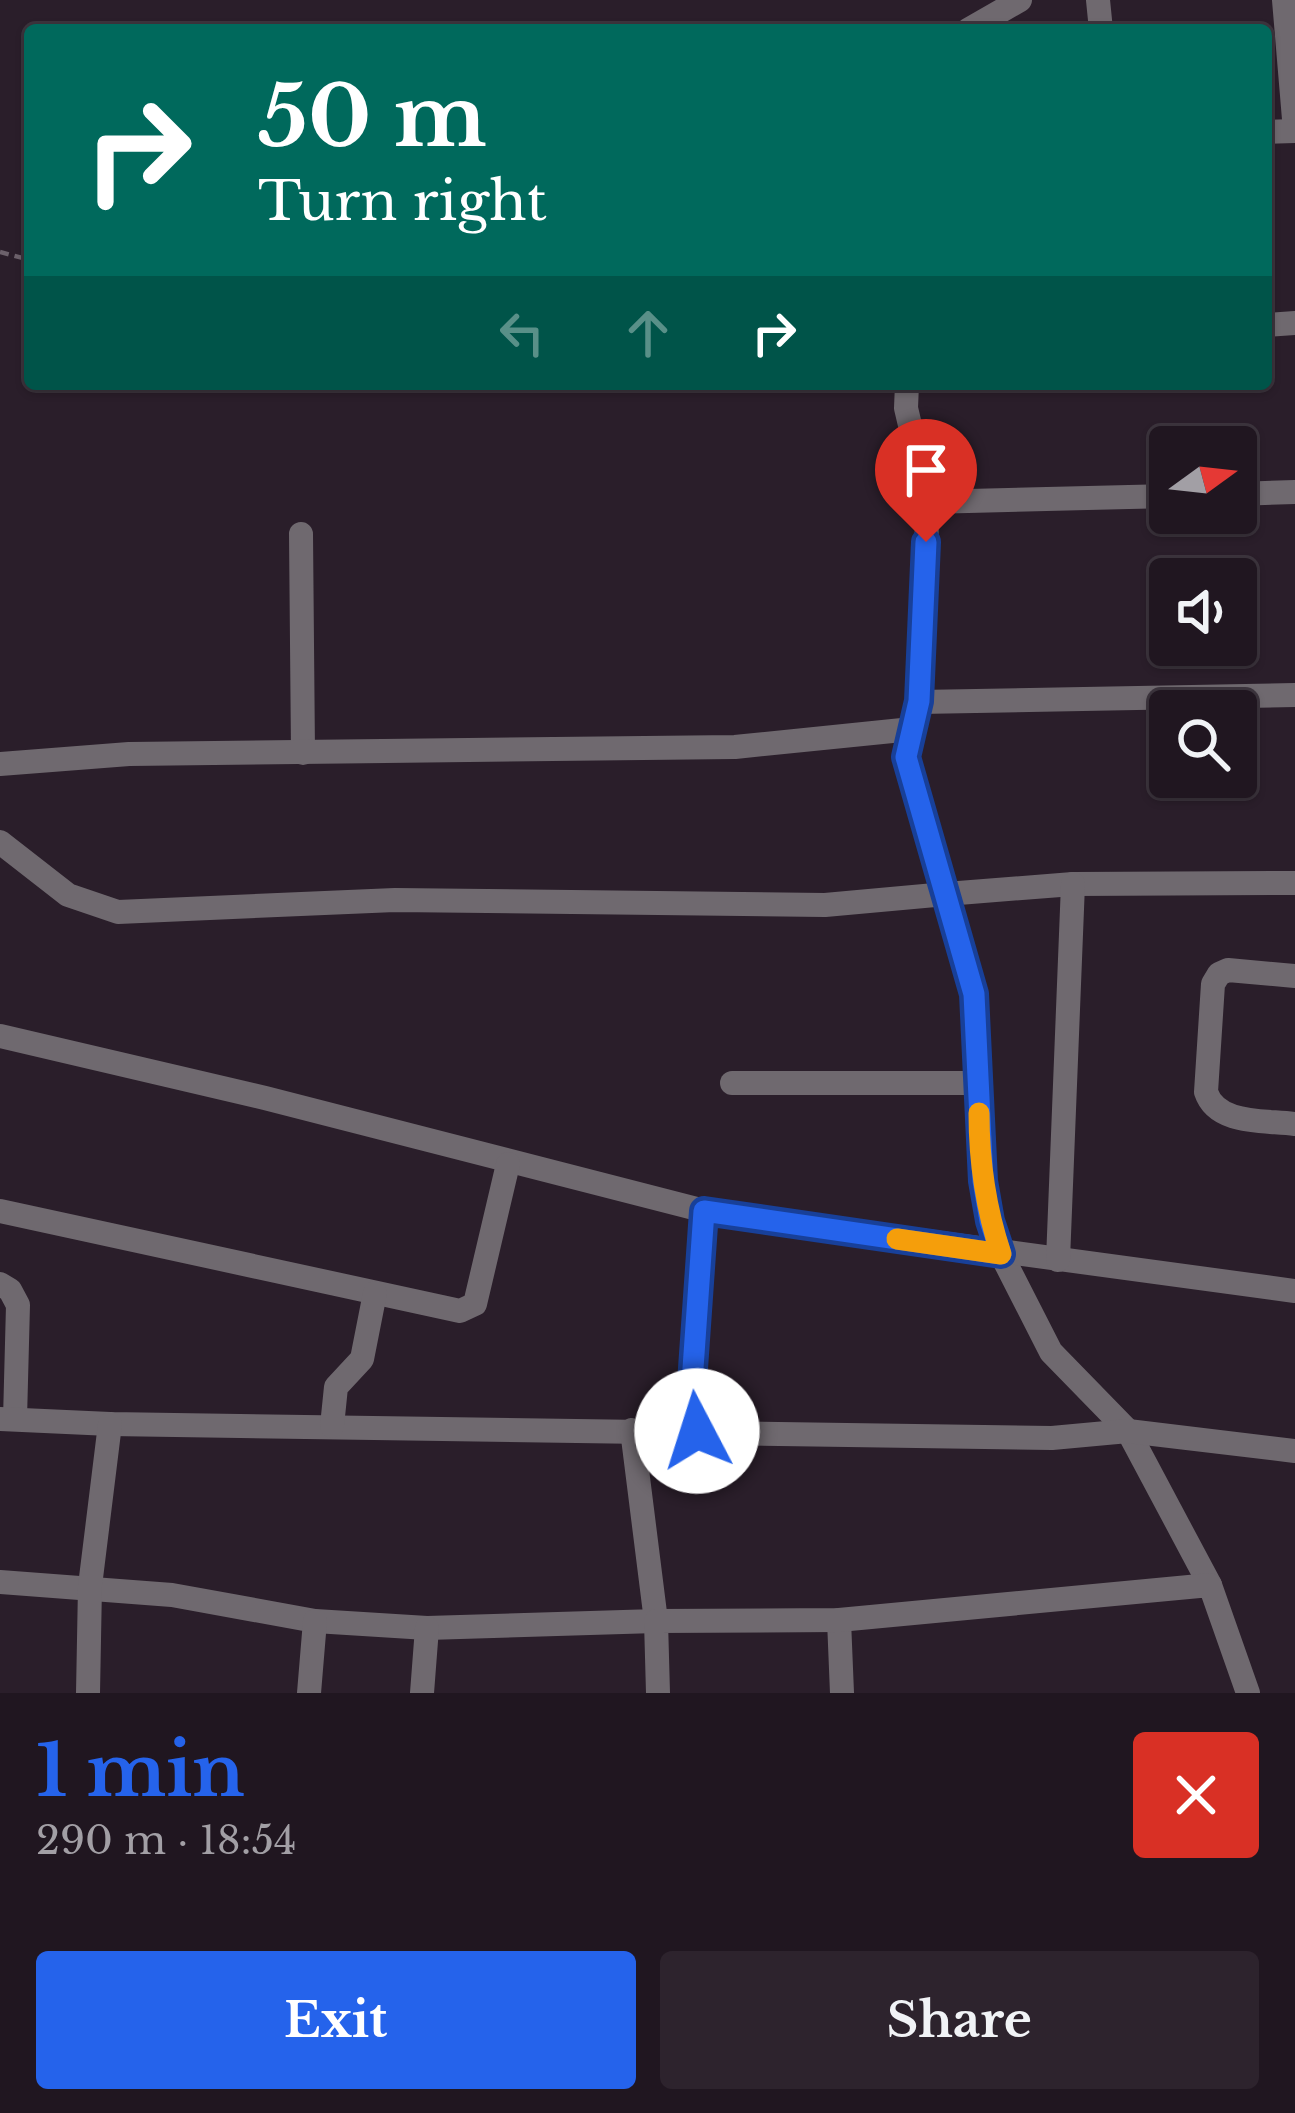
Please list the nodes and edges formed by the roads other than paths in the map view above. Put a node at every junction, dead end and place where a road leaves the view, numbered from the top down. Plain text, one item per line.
1 (1020, 0) edge
2 (1284, 0) edge
3 (978, 24) edge
4 (1295, 131) edge
5 (907, 390) edge
6 (1295, 492) edge
7 (1257, 493) edge
8 (1149, 497) edge
9 (928, 502) junction
10 (301, 534) dead end
11 (1295, 695) edge
12 (919, 701) junction
13 (913, 728) junction
14 (303, 753) junction
15 (0, 764) edge
16 (0, 842) edge
17 (1295, 883) edge
18 (1072, 884) junction
19 (946, 894) junction
20 (1295, 976) edge
21 (0, 1036) edge
22 (732, 1083) dead end
23 (979, 1083) junction
24 (1295, 1124) edge
25 (508, 1164) junction
26 (0, 1211) edge
27 (704, 1211) junction
28 (1001, 1254) junction
29 (1058, 1260) junction
30 (0, 1284) edge
31 (1295, 1291) edge
32 (375, 1293) junction
33 (7, 1419) edge
34 (110, 1424) junction
35 (332, 1426) junction
36 (632, 1430) junction
37 (697, 1431) junction
38 (1128, 1431) junction
39 (1295, 1451) edge
40 (0, 1582) edge
41 (1210, 1585) junction
42 (90, 1586) junction
43 (839, 1620) junction
44 (656, 1621) junction
45 (315, 1622) junction
46 (427, 1628) junction
47 (88, 1693) edge
48 (310, 1693) edge
49 (422, 1693) edge
50 (658, 1693) edge
51 (842, 1693) edge
52 (1248, 1693) edge

1 - 3 street
2 - 4 street
5 - 9 street
6 - 7 street
8 - 9 street
9 - 12 street
10 - 14 street
11 - 12 street
12 - 13 street
13 - 14 street
13 - 19 street
14 - 15 street
16 - 19 street
17 - 18 street
18 - 19 street
18 - 29 street
19 - 23 street
20 - 24 street
21 - 25 street
22 - 23 street
23 - 28 street
25 - 27 street
25 - 32 street
26 - 32 street
27 - 28 street
27 - 37 street
28 - 29 street
28 - 38 street
29 - 31 street
30 - 33 street
32 - 35 street
33 - 34 street
34 - 35 street
34 - 42 street
35 - 36 street
36 - 37 street
36 - 44 street
37 - 38 street
38 - 39 street
38 - 41 street
40 - 42 street
41 - 43 street
41 - 52 street
42 - 45 street
42 - 47 street
43 - 44 street
43 - 51 street
44 - 46 street
44 - 50 street
45 - 46 street
45 - 48 street
46 - 49 street

